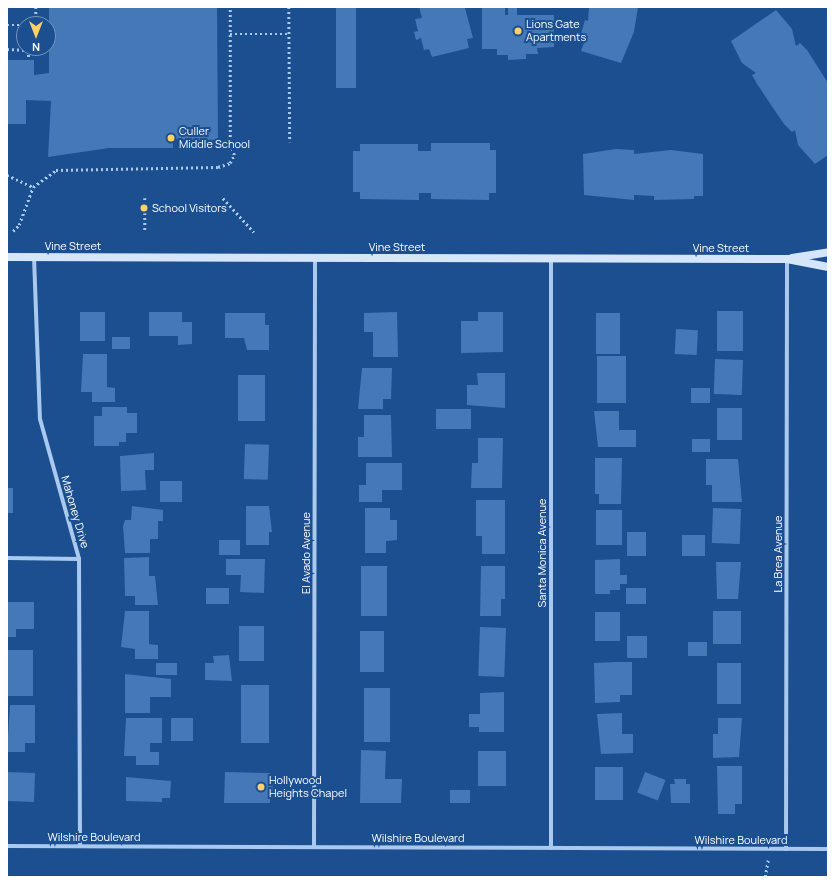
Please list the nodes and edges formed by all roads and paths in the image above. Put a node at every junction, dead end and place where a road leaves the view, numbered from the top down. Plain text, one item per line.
1 (230, 7) edge
2 (289, 7) edge
3 (230, 34) junction
4 (289, 34) junction
5 (7, 49) edge
6 (30, 60) dead end
7 (290, 142) dead end
8 (7, 175) edge
9 (33, 187) junction
10 (145, 198) dead end
11 (223, 198) dead end
12 (13, 231) dead end
13 (145, 231) dead end
14 (254, 232) dead end
15 (828, 252) edge
16 (7, 257) edge
17 (34, 257) junction
18 (315, 258) junction
19 (551, 258) junction
20 (787, 259) junction
21 (828, 267) edge
22 (7, 558) edge
23 (79, 559) junction
24 (7, 846) edge
25 (80, 846) junction
26 (314, 847) junction
27 (551, 848) junction
28 (786, 849) junction
29 (828, 849) edge
30 (768, 860) dead end
31 (766, 877) edge

1 - 3 path
2 - 4 path
3 - 4 path
3 - 9 path
4 - 7 path
5 - 6 path
8 - 9 path
9 - 12 path
10 - 13 path
11 - 14 path
15 - 20 main road, Vine Street
16 - 17 main road, Vine Street
17 - 18 main road, Vine Street
17 - 23 street, Mahoney Drive
18 - 19 main road, Vine Street
18 - 26 street, El Avado Avenue
19 - 20 main road, Vine Street
19 - 27 street, Santa Monica Avenue
20 - 21 main road, Vine Street
20 - 28 street, La Brea Avenue
22 - 23 street
23 - 25 street, Mahoney Drive
24 - 25 street, Wilshire Boulevard
25 - 26 street, Wilshire Boulevard
26 - 27 street, Wilshire Boulevard
27 - 28 street, Wilshire Boulevard
28 - 29 street, Wilshire Boulevard
30 - 31 path

